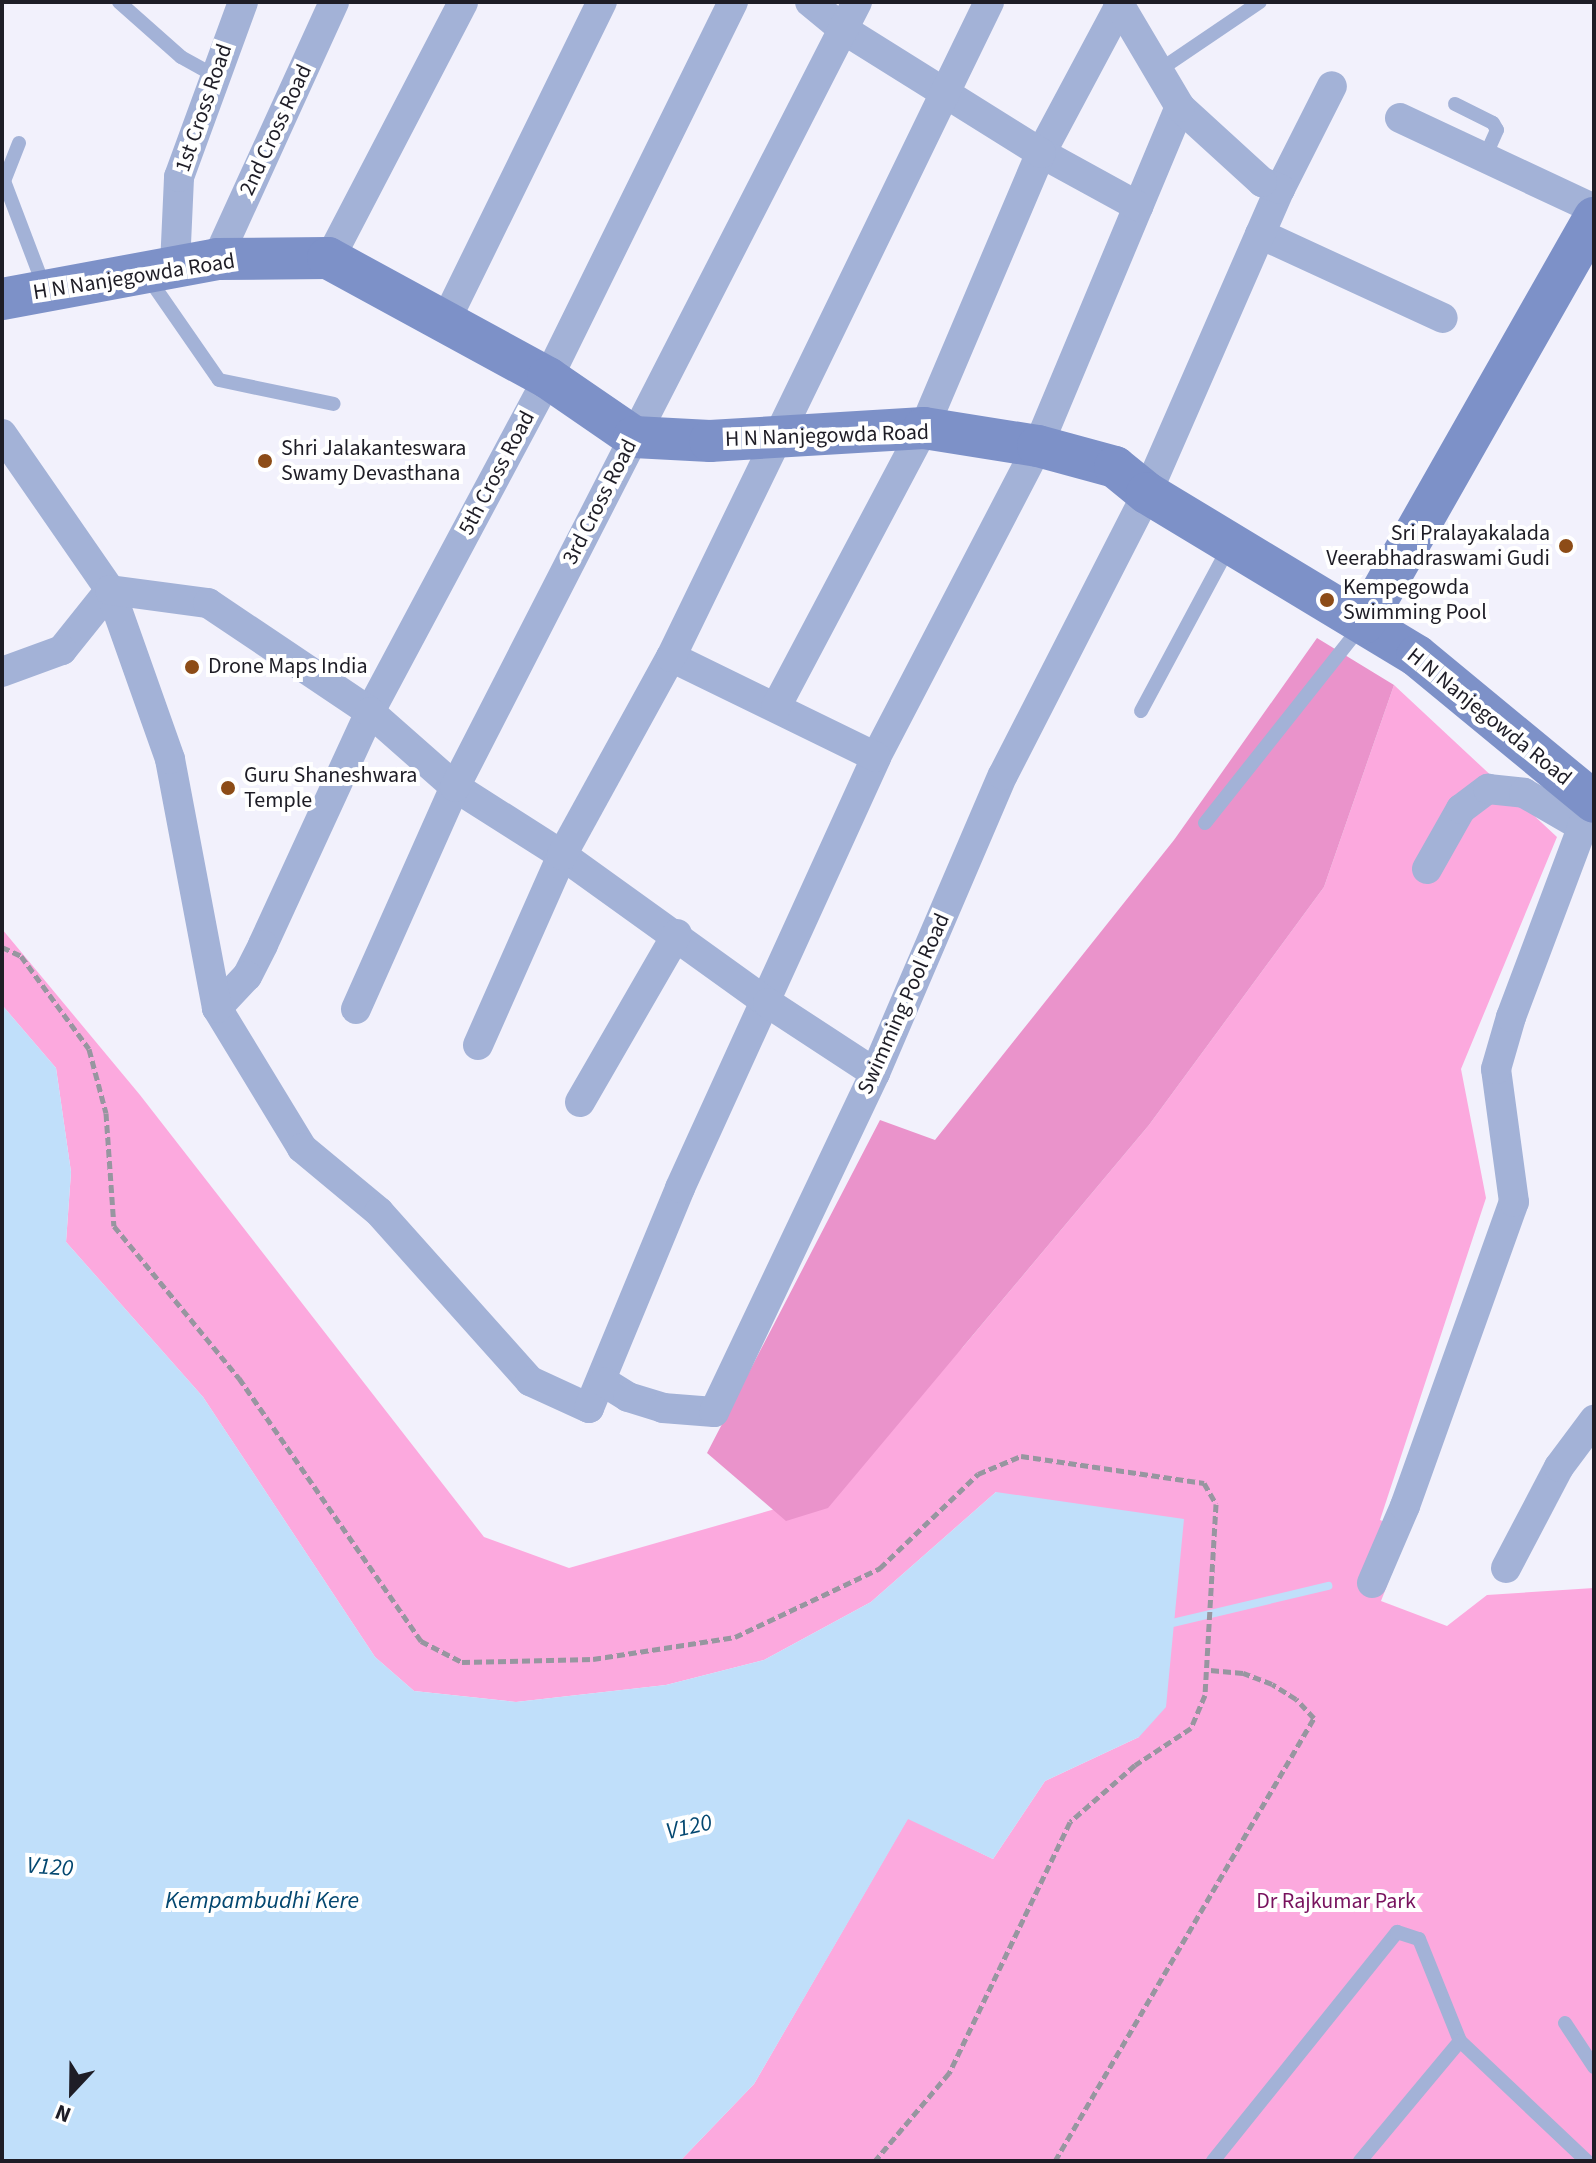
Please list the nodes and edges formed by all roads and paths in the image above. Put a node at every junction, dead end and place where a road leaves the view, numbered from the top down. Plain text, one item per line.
1 (119, 2) edge
2 (243, 2) edge
3 (334, 2) edge
4 (463, 2) edge
5 (602, 2) edge
6 (733, 2) edge
7 (810, 2) edge
8 (857, 2) edge
9 (989, 2) edge
10 (1260, 2) edge
11 (1119, 4) edge
12 (844, 30) junction
13 (1158, 71) junction
14 (214, 75) junction
15 (1332, 86) dead end
16 (944, 94) junction
17 (1455, 104) dead end
18 (1180, 107) junction
19 (1400, 118) dead end
20 (19, 143) dead end
21 (1041, 153) junction
22 (1485, 157) junction
23 (1280, 189) junction
24 (1138, 206) junction
25 (1594, 209) edge
26 (1594, 218) edge
27 (1260, 234) junction
28 (330, 258) junction
29 (217, 259) junction
30 (159, 268) junction
31 (45, 289) junction
32 (2, 299) edge
33 (1443, 318) dead end
34 (444, 324) junction
35 (548, 378) junction
36 (334, 404) dead end
37 (924, 428) junction
38 (777, 433) junction
39 (2, 434) edge
40 (634, 437) junction
41 (1038, 446) junction
42 (1147, 493) junction
43 (1231, 543) junction
44 (110, 590) junction
45 (1364, 623) junction
46 (671, 657) junction
47 (2, 672) edge
48 (776, 707) junction
49 (1141, 711) dead end
50 (370, 712) junction
51 (876, 757) junction
52 (455, 787) junction
53 (1590, 810) edge
54 (1205, 823) dead end
55 (562, 855) junction
56 (1427, 869) dead end
57 (677, 934) junction
58 (2, 947) edge
59 (768, 1003) junction
60 (217, 1008) junction
61 (356, 1009) dead end
62 (478, 1045) dead end
63 (875, 1073) junction
64 (580, 1102) dead end
65 (604, 1382) junction
66 (1594, 1420) edge
67 (1506, 1568) dead end
68 (1372, 1583) dead end
69 (1207, 1670) junction
70 (1565, 2023) dead end
71 (1460, 2041) junction
72 (1594, 2067) edge
73 (875, 2161) edge
74 (1055, 2161) edge
75 (1213, 2161) edge
76 (1360, 2161) edge
77 (1587, 2161) edge

1 - 14 lane
2 - 14 street, 1st Cross Road
3 - 29 street, 2nd Cross Road
4 - 28 street
5 - 34 street
6 - 35 street, 5th Cross Road
7 - 12 street
8 - 12 street, 3rd Cross Road
9 - 16 street
10 - 13 lane
11 - 13 street
11 - 21 street
12 - 16 street
12 - 40 street, 3rd Cross Road
13 - 18 street
14 - 30 street, 1st Cross Road
15 - 23 street, Swimming Pool Road
16 - 21 street
16 - 38 street
17 - 22 lane
18 - 23 street
18 - 24 street
19 - 22 street
20 - 31 lane
21 - 24 street
21 - 37 street
22 - 25 street
23 - 27 street, Swimming Pool Road
24 - 41 street
26 - 45 street
27 - 33 street
27 - 42 street, Swimming Pool Road
28 - 29 street, H N Nanjegowda Road
28 - 34 street
29 - 30 street, H N Nanjegowda Road
30 - 31 street, H N Nanjegowda Road
30 - 36 lane
31 - 32 street, H N Nanjegowda Road
34 - 35 street
35 - 40 street
35 - 50 street, 5th Cross Road
37 - 38 street, H N Nanjegowda Road
37 - 41 street, H N Nanjegowda Road
37 - 48 street
38 - 40 street, H N Nanjegowda Road
38 - 46 street
39 - 44 street
40 - 52 street, 3rd Cross Road
41 - 42 street, H N Nanjegowda Road
41 - 51 street
42 - 43 street, H N Nanjegowda Road
42 - 63 street, Swimming Pool Road
43 - 45 street, H N Nanjegowda Road
43 - 49 lane
44 - 47 street
44 - 50 street
44 - 60 street
45 - 53 street, H N Nanjegowda Road
45 - 54 lane
46 - 48 street
46 - 55 street
48 - 51 street
50 - 52 street
50 - 60 street, 5th Cross Road
51 - 59 street
52 - 55 street
52 - 61 street, 3rd Cross Road
53 - 56 street
53 - 68 street
55 - 57 street
55 - 62 street
57 - 59 street
57 - 64 street
58 - 69 path
59 - 63 street
59 - 65 street
60 - 65 street
63 - 65 street, Swimming Pool Road
66 - 67 street
69 - 73 path
69 - 74 path
70 - 72 lane
71 - 75 lane
71 - 76 lane
71 - 77 lane

